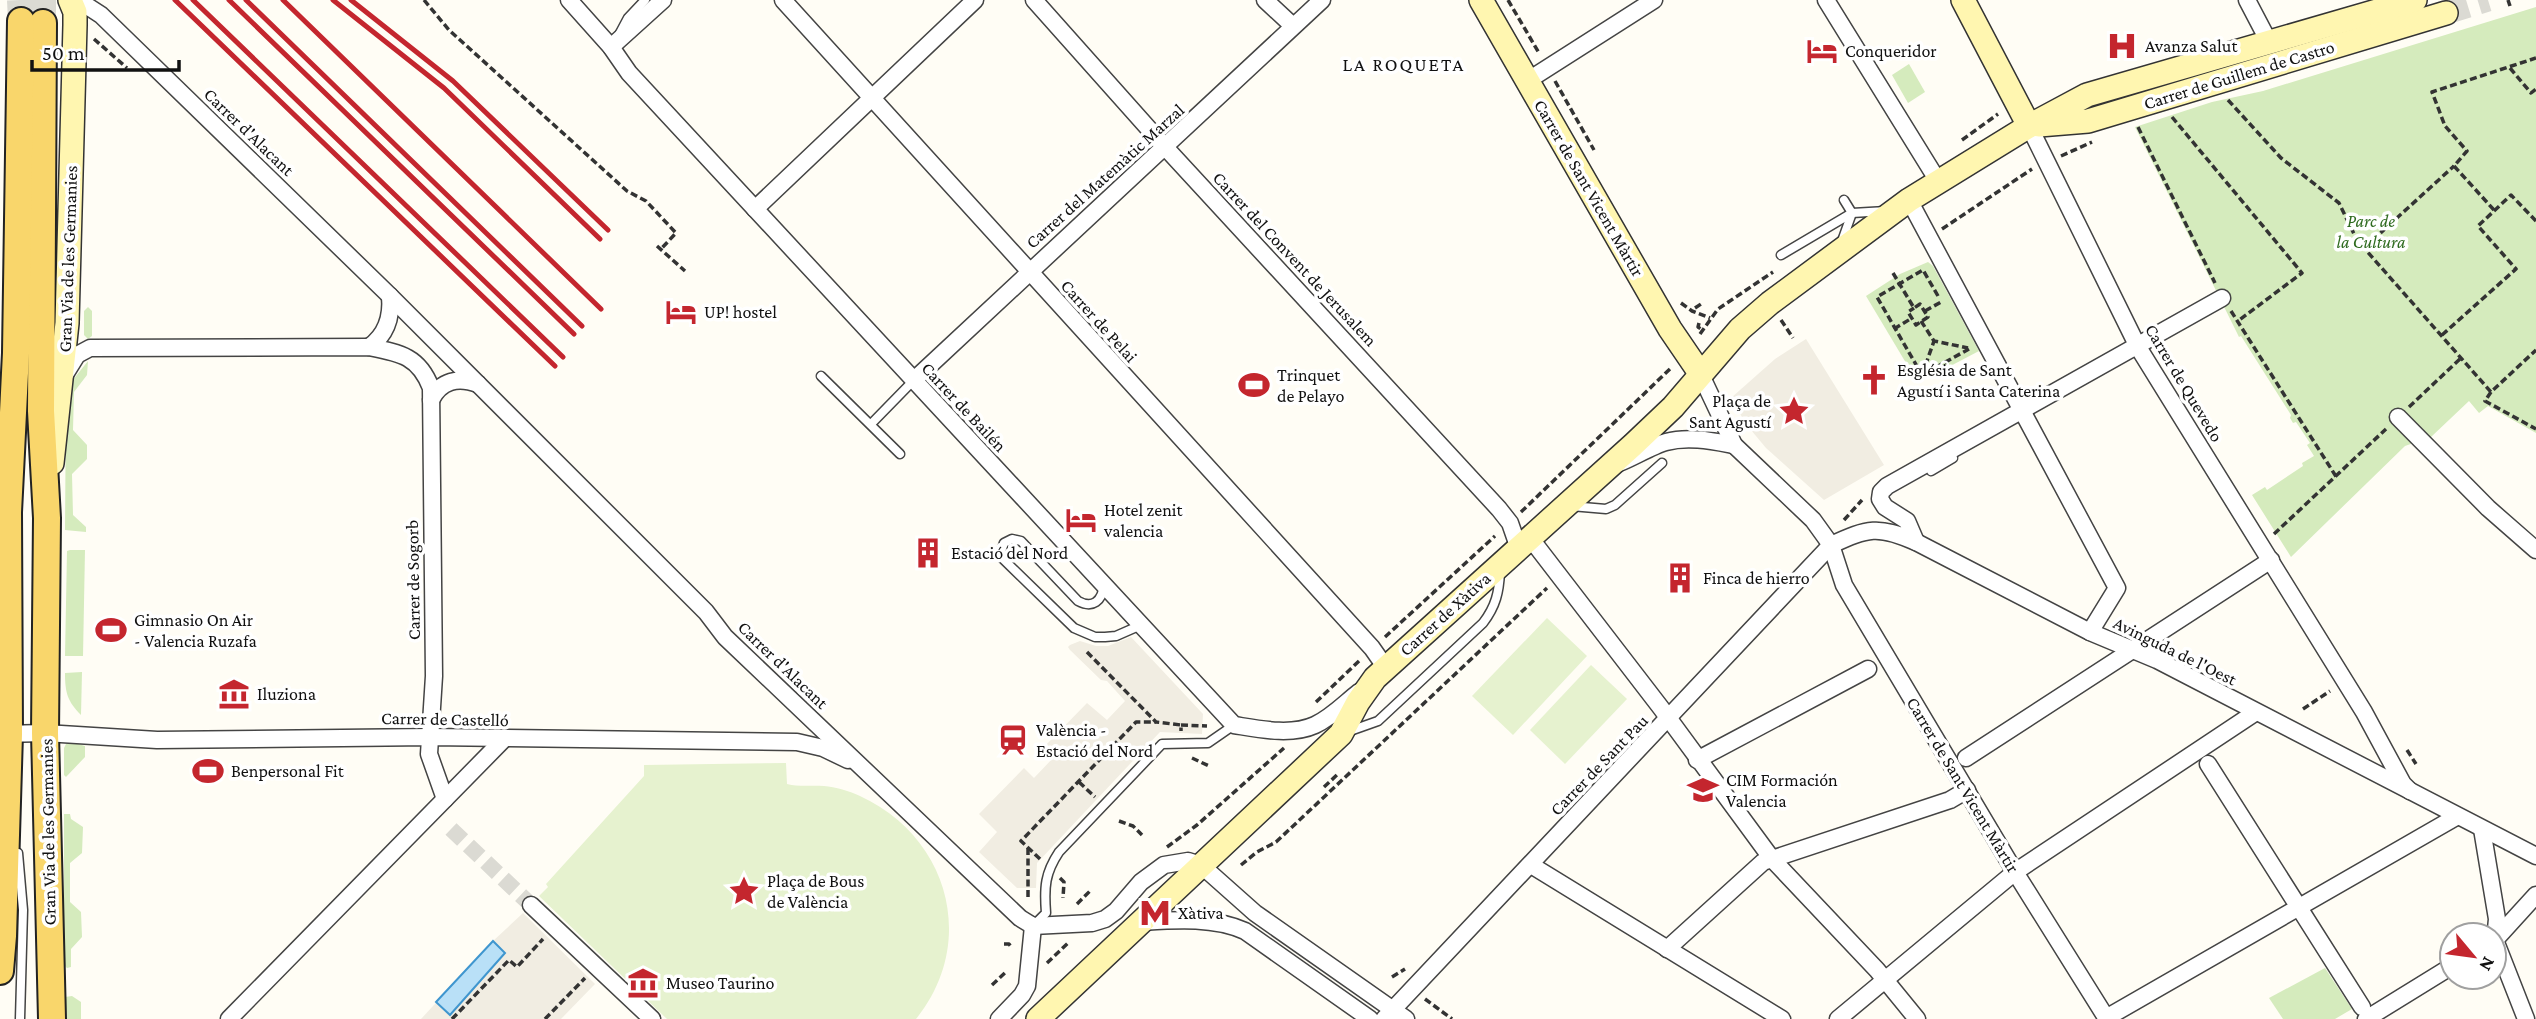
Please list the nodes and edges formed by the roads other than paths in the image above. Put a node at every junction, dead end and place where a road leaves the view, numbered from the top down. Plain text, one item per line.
1 (70, 0) edge
2 (78, 0) edge
3 (569, 0) edge
4 (645, 0) edge
5 (663, 0) edge
6 (783, 0) edge
7 (975, 0) edge
8 (1034, 0) edge
9 (1265, 0) edge
10 (1322, 0) edge
11 (1481, 0) edge
12 (1654, 0) edge
13 (1826, 0) edge
14 (1963, 0) edge
15 (2247, 0) edge
16 (2415, 0) edge
17 (2446, 13) tunnel mouth
18 (1293, 26) junction
19 (2269, 41) junction
20 (614, 43) junction
21 (1527, 81) junction
22 (872, 99) junction
23 (2029, 126) junction
24 (1165, 146) junction
25 (1938, 181) junction
26 (1844, 200) dead end
27 (1901, 206) junction
28 (755, 209) junction
29 (1852, 214) junction
30 (1838, 251) junction
31 (1781, 255) dead end
32 (1028, 272) junction
33 (390, 296) junction
34 (2222, 298) road end
35 (369, 347) junction
36 (2138, 347) junction
37 (1700, 373) junction
38 (821, 376) dead end
39 (914, 380) junction
40 (61, 382) junction
41 (478, 384) junction
42 (430, 401) junction
43 (2021, 411) junction
44 (2398, 417) road end
45 (871, 424) junction
46 (0, 442) edge
47 (1734, 445) junction
48 (900, 454) dead end
49 (1662, 463) dead end
50 (1609, 468) junction
51 (1931, 471) dead end
52 (1568, 506) junction
53 (8, 512) junction
54 (47, 518) junction
55 (1916, 541) junction
56 (1831, 545) junction
57 (1517, 550) junction
58 (2536, 550) edge
59 (2271, 560) junction
60 (1104, 585) junction
61 (1141, 625) junction
62 (2090, 632) junction
63 (2134, 649) junction
64 (2326, 649) joint
65 (1386, 668) junction
66 (1868, 669) dead end
67 (1370, 684) junction
68 (2256, 712) junction
69 (1669, 719) junction
70 (1234, 725) junction
71 (45, 733) junction
72 (4, 734) edge
73 (1341, 734) junction
74 (430, 737) junction
75 (504, 739) junction
76 (1966, 758) dead end
77 (1698, 760) junction
78 (2208, 764) dead end
79 (873, 776) junction
80 (1966, 790) junction
81 (2416, 796) junction
82 (445, 800) junction
83 (2456, 817) junction
84 (2482, 829) junction
85 (2536, 856) edge
86 (1772, 859) junction
87 (1201, 865) junction
88 (1531, 865) junction
89 (2015, 872) junction
90 (2536, 895) edge
91 (531, 905) tunnel mouth
92 (2299, 907) junction
93 (2497, 921) edge
94 (1141, 922) junction
95 (1033, 926) junction
96 (2508, 926) edge
97 (1667, 948) junction
98 (0, 962) edge
99 (0, 971) edge
100 (2438, 973) edge
101 (2508, 973) edge
102 (1885, 980) junction
103 (2364, 1013) edge
104 (1388, 1014) edge
105 (2107, 1018) edge
106 (20, 1019) edge
107 (52, 1019) edge
108 (229, 1019) edge
109 (652, 1019) edge
110 (999, 1019) edge
111 (1038, 1019) edge
112 (1370, 1019) edge
113 (1406, 1019) edge
114 (1782, 1019) edge
115 (1838, 1019) edge
116 (1917, 1019) edge
117 (2526, 1019) edge

1 - 40 main road, Gran Via de les Germanies
2 - 33 street, Carrer d'Alacant
3 - 20 street, Carrer de Bailén
4 - 20 lane
5 - 20 street
6 - 22 street, Carrer de Pelai
7 - 22 street
8 - 24 street, Carrer del Convent de Jerusalem
9 - 18 street
10 - 18 street, Carrer del Matemàtic Marzal
11 - 21 main road, Carrer de Sant Vicent Màrtir
12 - 21 street
13 - 25 street
14 - 23 main road
15 - 19 street
16 - 19 main road, Carrer de Guillem de Castro
17 - 23 main road, Carrer de Guillem de Castro
18 - 24 street, Carrer del Matemàtic Marzal
19 - 23 main road, Carrer de Guillem de Castro
20 - 28 street, Carrer de Bailén
21 - 37 main road, Carrer de Sant Vicent Màrtir
22 - 28 street
22 - 32 street, Carrer de Pelai
23 - 25 main road, Carrer de Guillem de Castro
23 - 36 street, Carrer de Quevedo
24 - 32 street, Carrer del Matemàtic Marzal
24 - 57 street, Carrer del Convent de Jerusalem
25 - 27 main road, Carrer de Guillem de Castro
26 - 29 lane
27 - 29 lane
27 - 30 main road, Carrer de Guillem de Castro
27 - 43 street
28 - 39 street, Carrer de Bailén
29 - 30 lane
29 - 31 lane
30 - 37 main road, Carrer de Guillem de Castro
32 - 39 street, Carrer del Matemàtic Marzal
32 - 65 street, Carrer de Pelai
33 - 35 street
33 - 41 street, Carrer d'Alacant
34 - 36 street
35 - 40 street
35 - 42 street, Carrer de Sogorb
36 - 43 street
36 - 59 street, Carrer de Quevedo
37 - 47 street
37 - 50 main road, Carrer de Xàtiva
38 - 45 lane
39 - 45 lane
39 - 60 street, Carrer de Bailén
40 - 54 main road, Gran Via de les Germanies
41 - 42 street
41 - 79 street, Carrer d'Alacant
42 - 74 street, Carrer de Sogorb
43 - 51 lane
43 - 55 street, Avinguda de l'Oest
43 - 62 street
44 - 58 street
45 - 48 lane
46 - 53 main road, Gran Via de les Germanies
47 - 50 street
47 - 56 street
49 - 52 lane
50 - 52 main road, Carrer de Xàtiva
52 - 57 main road, Carrer de Xàtiva
53 - 54 main road, Gran Via de les Germanies
53 - 72 main road, Gran Via de les Germanies
54 - 71 main road, Gran Via de les Germanies
55 - 56 street, Avinguda de l'Oest
55 - 62 street, Avinguda de l'Oest
56 - 69 street, Carrer de Sant Pau
56 - 80 street, Carrer de Sant Vicent Màrtir
57 - 65 main road, Carrer de Xàtiva
57 - 69 street, Carrer del Convent de Jerusalem
57 - 73 lane
59 - 63 street
59 - 64 street, Carrer de Quevedo
60 - 61 street, Carrer de Bailén
60 - 61 lane
61 - 70 street, Carrer de Bailén
62 - 63 street, Avinguda de l'Oest
63 - 68 street, Avinguda de l'Oest
63 - 76 street
64 - 81 street, Avinguda de l'Oest
65 - 67 main road, Carrer de Xàtiva
66 - 77 street
67 - 70 street
67 - 73 main road, Carrer de Xàtiva
68 - 81 street, Avinguda de l'Oest
68 - 89 street
69 - 77 street, Carrer del Convent de Jerusalem
69 - 88 street, Carrer de Sant Pau
70 - 95 lane
71 - 72 street, Carrer de Castelló
71 - 74 street, Carrer de Castelló
71 - 107 main road, Gran Via de les Germanies
72 - 98 main road, Gran Via de les Germanies
72 - 106 lane
73 - 87 main road, Carrer de Xàtiva
74 - 75 street, Carrer de Castelló
74 - 82 street, Carrer de Sogorb
75 - 79 street, Carrer de Castelló
75 - 82 street
77 - 86 street, Carrer del Convent de Jerusalem
78 - 92 street
79 - 95 street, Carrer d'Alacant
80 - 86 street
80 - 89 street, Carrer de Sant Vicent Màrtir
81 - 83 street, Avinguda de l'Oest
82 - 108 street
83 - 84 street, Avinguda de l'Oest
83 - 92 street
84 - 85 street, Avinguda de l'Oest
84 - 93 street
86 - 97 street
86 - 102 street, Carrer del Convent de Jerusalem
87 - 94 main road, Carrer de Xàtiva
87 - 95 street
87 - 104 street
88 - 97 street
88 - 104 street, Carrer de Sant Pau
89 - 102 street
89 - 105 street, Carrer de Sant Vicent Màrtir
90 - 96 street
91 - 109 street
92 - 103 street
92 - 105 street
94 - 111 main road, Carrer de Xàtiva
94 - 112 street
95 - 110 street
97 - 114 street
98 - 99 main road, Gran Via de les Germanies
100 - 103 street
101 - 117 street
102 - 115 street
102 - 116 street, Carrer del Convent de Jerusalem
104 - 113 street

